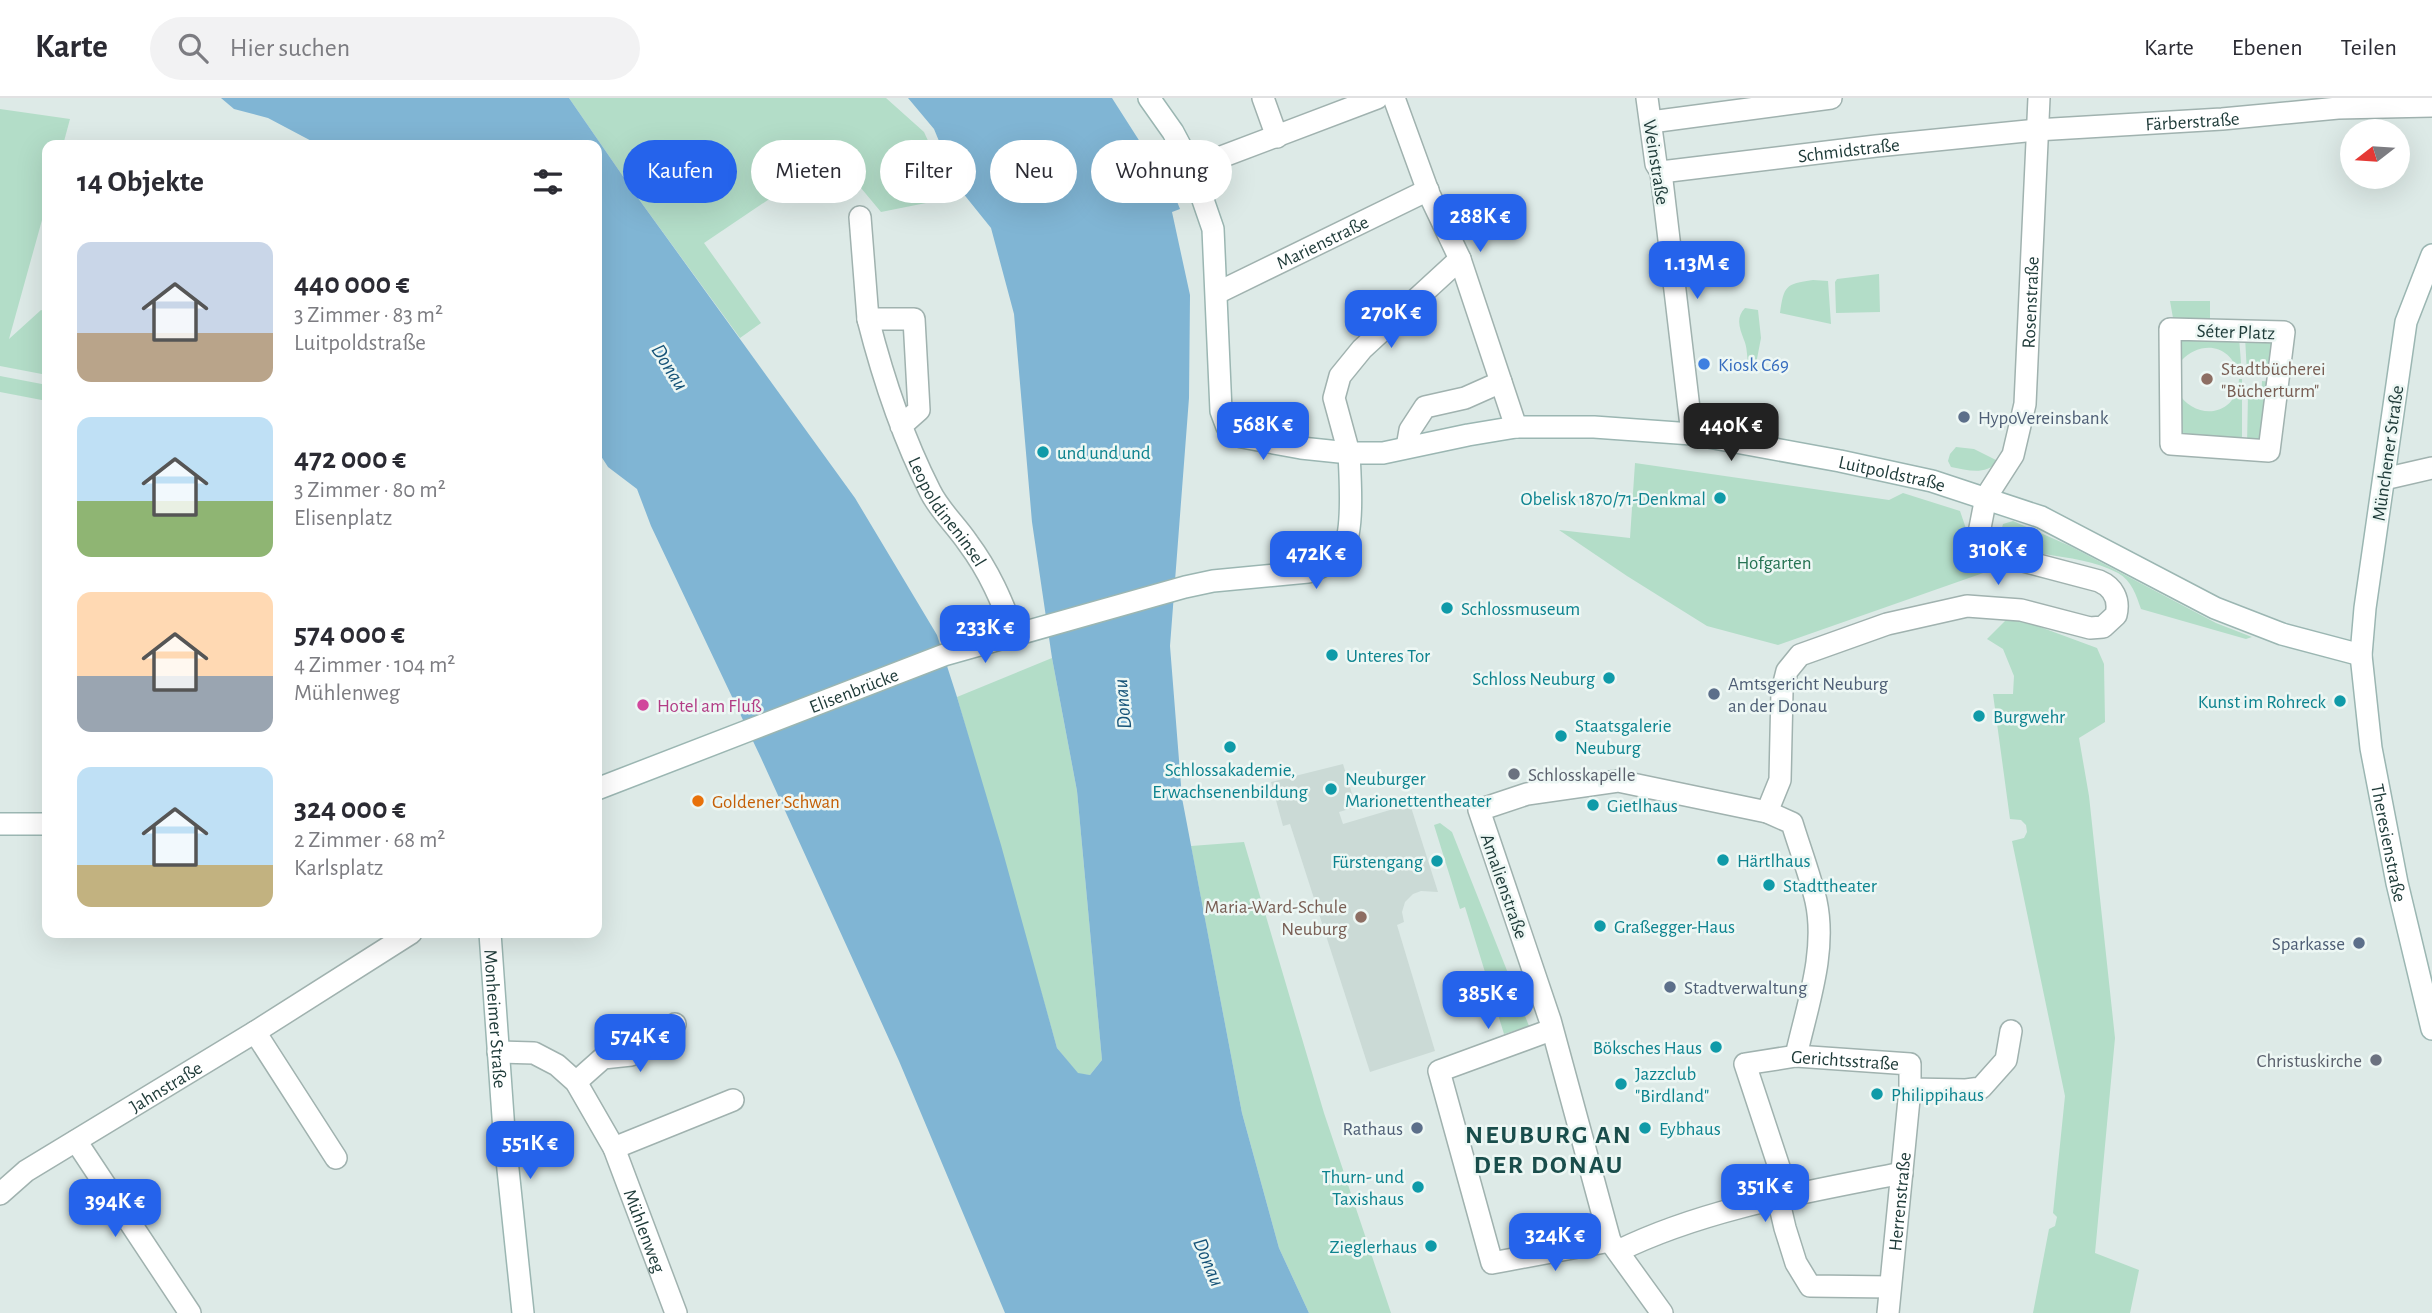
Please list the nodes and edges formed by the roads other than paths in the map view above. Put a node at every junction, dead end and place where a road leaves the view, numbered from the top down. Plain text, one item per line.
1 (1149, 98) edge
2 (1264, 98) edge
3 (1377, 98) edge
4 (1394, 98) edge
5 (1647, 98) edge
6 (1831, 98) edge
7 (2039, 98) edge
8 (2432, 106) edge
9 (1651, 122) junction
10 (2036, 130) junction
11 (1277, 137) junction
12 (1176, 140) edge
13 (1232, 153) edge
14 (1661, 172) junction
15 (1428, 190) junction
16 (1204, 203) edge
17 (860, 217) dead end
18 (2432, 255) edge
19 (1460, 259) junction
20 (1217, 293) junction
21 (868, 319) junction
22 (1501, 382) junction
23 (901, 426) junction
24 (1516, 427) junction
25 (1692, 434) junction
26 (2171, 444) joint
27 (1406, 447) junction
28 (1349, 453) junction
29 (2432, 468) edge
30 (2384, 480) junction
31 (1986, 497) junction
32 (1014, 634) junction
33 (2361, 655) junction
34 (602, 787) edge
35 (1767, 812) junction
36 (0, 824) edge
37 (42, 824) edge
38 (403, 938) edge
39 (490, 938) edge
40 (675, 1024) dead end
41 (2432, 1029) edge
42 (1551, 1030) junction
43 (2011, 1031) dead end
44 (255, 1032) junction
45 (498, 1052) junction
46 (1796, 1056) junction
47 (576, 1082) junction
48 (1910, 1089) junction
49 (733, 1100) dead end
50 (76, 1141) junction
51 (614, 1148) junction
52 (336, 1158) dead end
53 (1902, 1172) junction
54 (0, 1194) edge
55 (1778, 1198) junction
56 (1614, 1246) junction
57 (1889, 1287) junction
58 (190, 1313) edge
59 (523, 1313) edge
60 (676, 1313) edge
61 (1662, 1313) edge
62 (1888, 1313) edge

1 - 12 street
2 - 11 street
3 - 11 street
4 - 15 street
5 - 9 street, Weinstraße
6 - 9 street
7 - 10 street, Rosenstraße
8 - 10 street, Färberstraße
9 - 14 street, Weinstraße
10 - 14 street, Schmidstraße
10 - 31 street, Rosenstraße
11 - 13 street
14 - 25 street, Weinstraße
15 - 19 street
15 - 20 street, Marienstraße
16 - 20 street
17 - 21 street, Leopoldineninsel
18 - 30 street, Münchener Straße
19 - 22 street
19 - 28 street
20 - 28 street, Luitpoldstraße
21 - 23 street, Leopoldineninsel
21 - 23 street
22 - 24 street
22 - 27 street
23 - 32 street, Leopoldineninsel
24 - 25 street, Luitpoldstraße
24 - 27 street, Luitpoldstraße
25 - 31 street, Luitpoldstraße
26 - 26 street, Séter Platz
27 - 28 street, Luitpoldstraße
28 - 32 street, Elisenbrücke
29 - 30 street
30 - 33 street, Münchener Straße
31 - 33 street, Luitpoldstraße
31 - 35 street
32 - 34 street, Elisenbrücke
33 - 41 street, Theresienstraße
35 - 42 street, Amalienstraße
35 - 46 street
36 - 37 street
38 - 44 street, Jahnstraße
39 - 45 street, Monheimer Straße
40 - 47 street
42 - 56 street, Amalienstraße
42 - 56 street
43 - 48 street, Gerichtsstraße
44 - 50 street, Jahnstraße
44 - 52 street
45 - 47 street, Mühlenweg
45 - 59 street, Monheimer Straße
46 - 48 street, Gerichtsstraße
46 - 55 street, Gerichtsstraße
47 - 51 street, Mühlenweg
48 - 53 street, Herrenstraße
49 - 51 street
50 - 54 street, Jahnstraße
50 - 58 street
51 - 60 street, Mühlenweg
53 - 55 street
53 - 57 street, Herrenstraße
55 - 56 street
55 - 57 street
56 - 61 street, Amalienstraße
57 - 62 street, Herrenstraße

